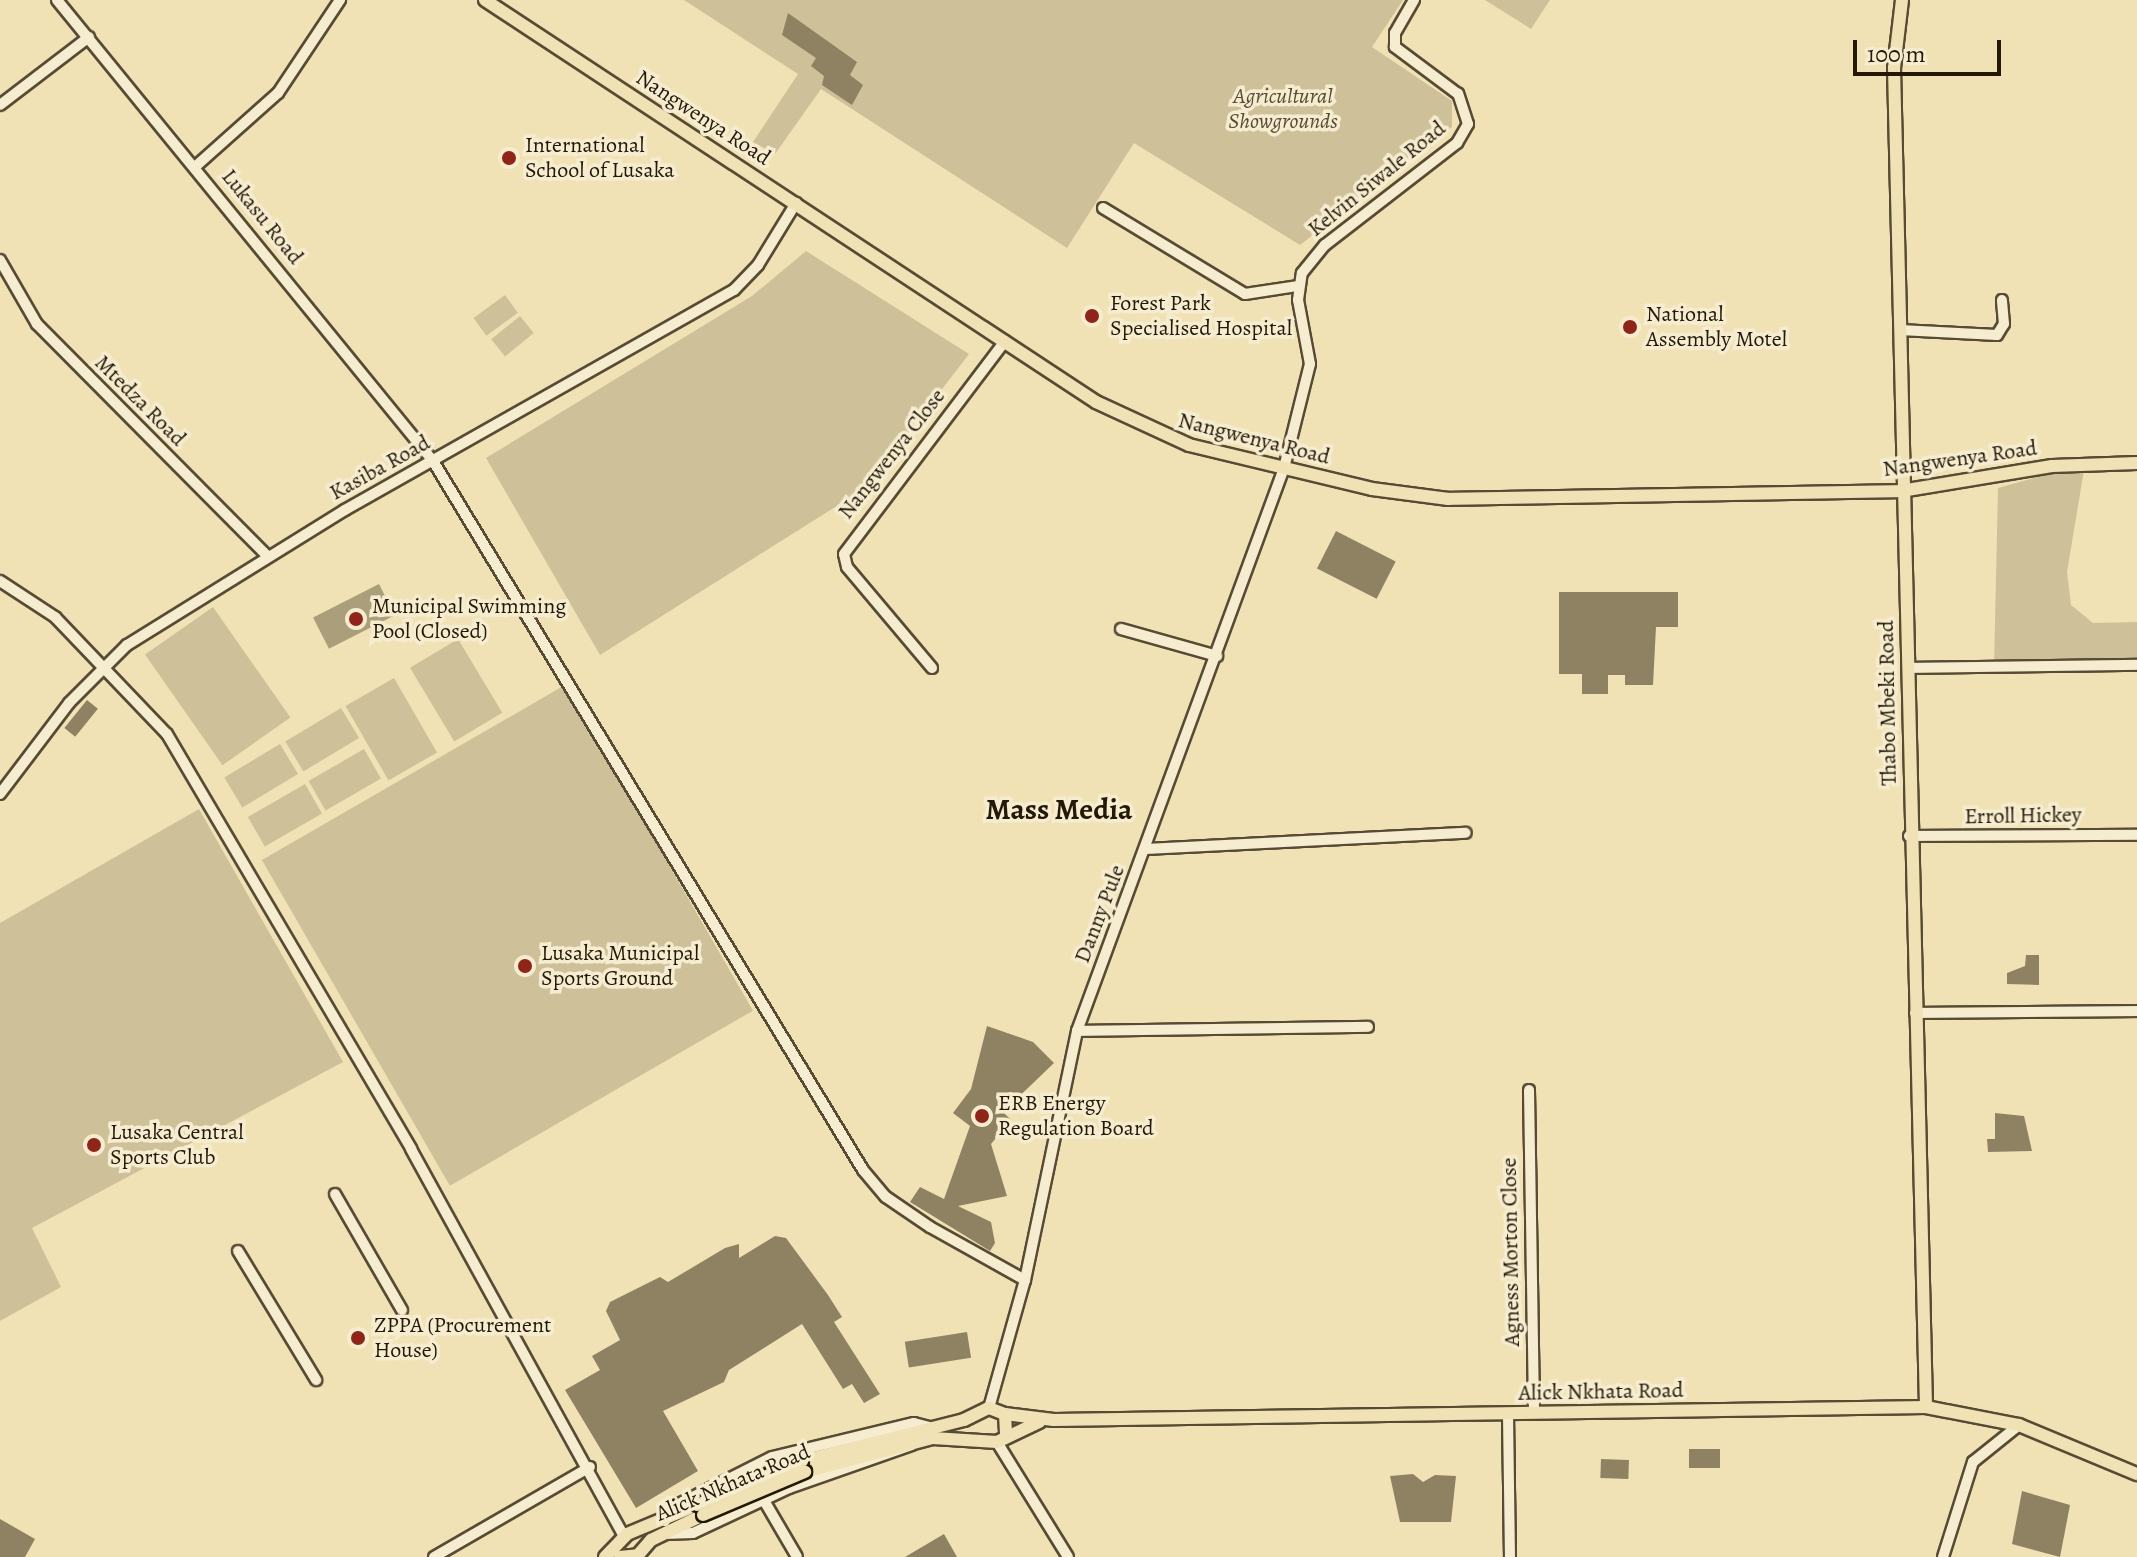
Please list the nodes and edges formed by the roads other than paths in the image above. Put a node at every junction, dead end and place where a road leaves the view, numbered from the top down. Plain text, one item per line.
1 (57, 0) edge
2 (340, 0) edge
3 (485, 0) edge
4 (1414, 0) edge
5 (1902, 0) edge
6 (89, 37) junction
7 (0, 105) edge
8 (196, 166) junction
9 (796, 203) junction
10 (1103, 208) dead end
11 (0, 260) edge
12 (1298, 286) junction
13 (2002, 300) dead end
14 (1900, 330) junction
15 (1005, 341) junction
16 (433, 461) junction
17 (2137, 463) edge
18 (1284, 468) junction
19 (1901, 491) junction
20 (268, 557) junction
21 (0, 581) edge
22 (1121, 629) dead end
23 (1217, 656) junction
24 (104, 665) junction
25 (2137, 665) edge
26 (932, 668) dead end
27 (1909, 668) junction
28 (0, 794) edge
29 (1466, 833) dead end
30 (2137, 835) edge
31 (1909, 836) junction
32 (1146, 849) junction
33 (2137, 1011) edge
34 (1915, 1013) junction
35 (1368, 1027) dead end
36 (1077, 1031) junction
37 (1529, 1090) dead end
38 (335, 1194) dead end
39 (238, 1251) dead end
40 (1025, 1280) junction
41 (402, 1310) dead end
42 (316, 1380) dead end
43 (998, 1387) junction
44 (1926, 1407) junction
45 (984, 1410) junction
46 (1004, 1413) junction
47 (1534, 1413) junction
48 (1508, 1415) junction
49 (1054, 1420) junction
50 (2019, 1425) junction
51 (935, 1429) junction
52 (1002, 1438) junction
53 (979, 1439) junction
54 (916, 1441) junction
55 (590, 1467) junction
56 (804, 1467) junction
57 (748, 1469) junction
58 (2137, 1474) edge
59 (763, 1500) junction
60 (664, 1528) junction
61 (632, 1546) edge
62 (434, 1557) edge
63 (605, 1557) edge
64 (797, 1557) edge
65 (1068, 1557) edge
66 (1510, 1557) edge
67 (1943, 1557) edge

1 - 6 street, Lukasu Road
2 - 8 street
3 - 9 main road, Nangwenya Road
4 - 12 street, Kelvin Siwale Road
5 - 14 main road, Thabo Mbeki Road
6 - 7 street
6 - 8 street, Lukasu Road
8 - 16 street, Lukasu Road
9 - 15 main road, Nangwenya Road
9 - 16 street, Kasiba Road
10 - 12 street
11 - 20 street, Mtedza Road
12 - 18 street
13 - 14 street
14 - 19 main road, Thabo Mbeki Road
15 - 18 main road, Nangwenya Road
15 - 26 street, Nangwenya Close
16 - 20 street, Kasiba Road
16 - 40 street, Lukasu Road
17 - 19 main road, Nangwenya Road
18 - 19 main road, Nangwenya Road
18 - 23 street, Danny Pule
19 - 27 main road, Thabo Mbeki Road
20 - 24 street, Kasiba Road
21 - 24 street
22 - 23 street
23 - 32 street, Danny Pule
24 - 28 street, Kasiba Road
24 - 55 street
25 - 27 street
27 - 31 main road, Thabo Mbeki Road
29 - 32 street
30 - 31 street, Erroll Hickey
31 - 34 main road, Thabo Mbeki Road
32 - 36 street, Danny Pule
33 - 34 street
34 - 44 main road, Thabo Mbeki Road
35 - 36 street
36 - 40 street, Danny Pule
37 - 47 street, Agness Morton Close
38 - 41 street
39 - 42 street
40 - 43 street, Danny Pule
43 - 45 street, Danny Pule
43 - 46 street, Danny Pule
44 - 47 main road, Alick Nkhata Road
44 - 50 main road, Alick Nkhata Road
45 - 46 main road, Alick Nkhata Road
45 - 51 main road, Alick Nkhata Road
45 - 53 main road
46 - 49 main road, Alick Nkhata Road
46 - 52 main road
47 - 48 main road, Alick Nkhata Road
48 - 49 main road, Alick Nkhata Road
48 - 66 street
49 - 52 main road, Alick Nkhata Road
50 - 58 main road, Alick Nkhata Road
50 - 67 street
51 - 56 main road, Alick Nkhata Road
51 - 57 street, Alick Nkhata Road
52 - 53 main road, Alick Nkhata Road
52 - 65 street
53 - 54 main road, Alick Nkhata Road
54 - 56 main road, Alick Nkhata Road
54 - 59 street
55 - 61 street
55 - 62 street
56 - 60 main road, Alick Nkhata Road, bridge
57 - 59 street
57 - 60 street, Alick Nkhata Road
59 - 60 street
59 - 64 street
60 - 61 main road, Alick Nkhata Road
61 - 63 main road, Alick Nkhata Road

